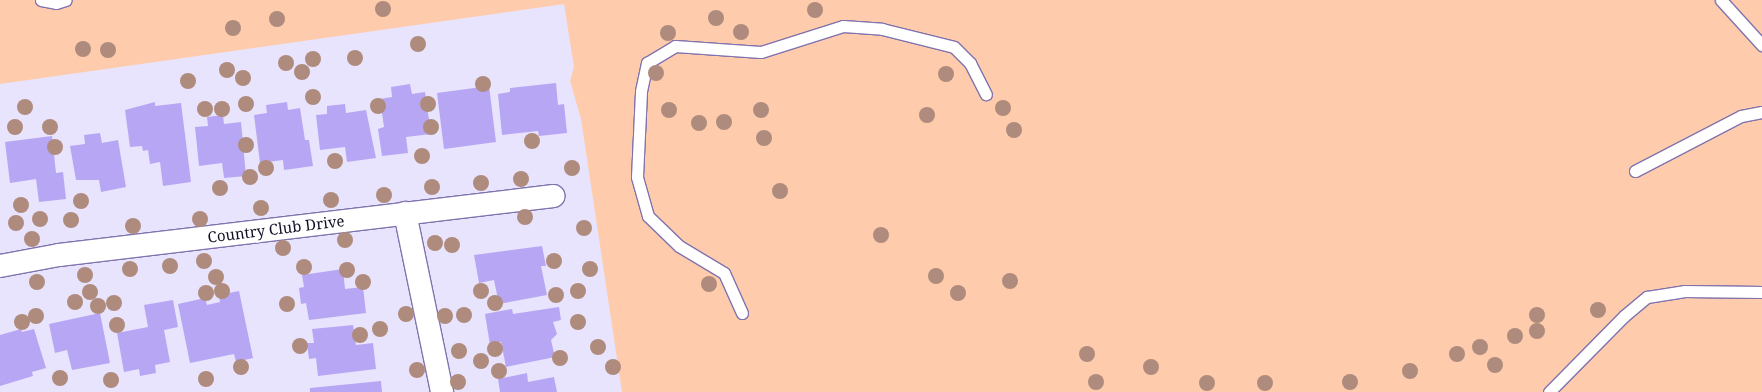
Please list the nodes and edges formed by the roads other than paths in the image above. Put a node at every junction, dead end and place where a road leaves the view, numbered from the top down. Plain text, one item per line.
1 (41, 0) edge
2 (66, 0) edge
3 (1721, 0) edge
4 (1762, 45) edge
5 (986, 94) dead end
6 (1762, 112) edge
7 (1635, 171) dead end
8 (553, 196) dead end
9 (405, 213) junction
10 (0, 266) edge
11 (1762, 292) edge
12 (742, 313) dead end
13 (442, 392) edge
14 (1549, 392) edge

1 - 2 lane
3 - 4 lane
5 - 12 lane
6 - 7 lane
8 - 9 street, Country Club Drive
9 - 10 street, Country Club Drive
9 - 13 street
11 - 14 lane

